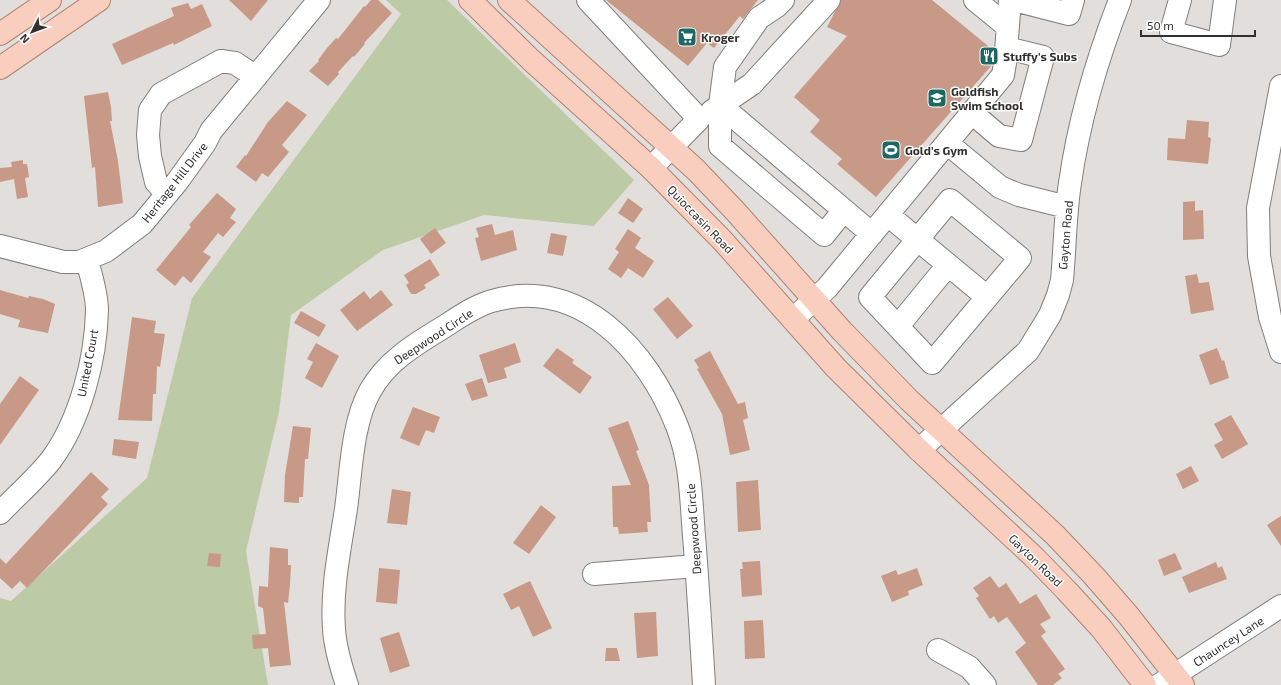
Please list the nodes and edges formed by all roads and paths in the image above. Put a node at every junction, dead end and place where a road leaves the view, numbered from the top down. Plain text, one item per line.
1 (50, 0) edge
2 (99, 0) edge
3 (319, 0) edge
4 (470, 0) edge
5 (588, 0) edge
6 (783, 0) edge
7 (829, 0) edge
8 (975, 0) edge
9 (1010, 0) edge
10 (1014, 0) edge
11 (1073, 0) edge
12 (1120, 0) edge
13 (1180, 0) edge
14 (1225, 0) edge
15 (511, 1) edge
16 (0, 34) edge
17 (1007, 38) junction
18 (0, 68) edge
19 (256, 77) junction
20 (1281, 86) edge
21 (720, 105) junction
22 (972, 113) junction
23 (699, 119) junction
24 (947, 143) junction
25 (671, 147) junction
26 (1274, 166) edge
27 (651, 168) junction
28 (167, 194) junction
29 (1067, 207) junction
30 (844, 210) junction
31 (888, 215) junction
32 (872, 234) junction
33 (917, 239) junction
34 (0, 246) edge
35 (87, 260) junction
36 (948, 265) junction
37 (988, 297) junction
38 (814, 300) junction
39 (793, 319) junction
40 (898, 326) junction
41 (1281, 352) edge
42 (942, 430) junction
43 (919, 450) junction
44 (0, 513) edge
45 (696, 566) junction
46 (594, 574) dead end
47 (1281, 606) edge
48 (938, 650) dead end
49 (1172, 682) edge
50 (347, 685) edge
51 (704, 685) edge
52 (985, 685) edge
53 (1145, 685) edge

1 - 16 main road
2 - 18 main road
3 - 19 street, Heritage Hill Drive
4 - 27 main road, Quioccasin Road
5 - 23 street
6 - 21 street
7 - 21 street
8 - 17 street
9 - 17 street
10 - 11 street
12 - 29 street, Gayton Road
13 - 14 street
15 - 25 main road
17 - 22 street
17 - 22 street
19 - 28 street, Heritage Hill Drive
19 - 28 street
20 - 26 street
21 - 23 street
21 - 30 street
21 - 30 street
22 - 24 street
23 - 25 street
24 - 29 street
24 - 31 street
25 - 27 street
25 - 38 main road
26 - 41 street
27 - 39 main road, Quioccasin Road
28 - 35 street, Heritage Hill Drive
29 - 42 street, Gayton Road
30 - 32 street
31 - 32 street
31 - 33 street
32 - 38 street
33 - 36 street
33 - 37 street
33 - 40 street
34 - 35 street, Heritage Hill Drive
35 - 44 street, United Court
36 - 37 street
36 - 40 street
37 - 40 street
38 - 39 street
38 - 42 main road
39 - 43 main road, Quioccasin Road
42 - 43 street, Gayton Road
42 - 49 main road
43 - 53 main road, Gayton Road
45 - 46 street
45 - 50 street, Deepwood Circle
45 - 51 street, Deepwood Circle
47 - 49 street, Chauncey Lane
48 - 52 street

